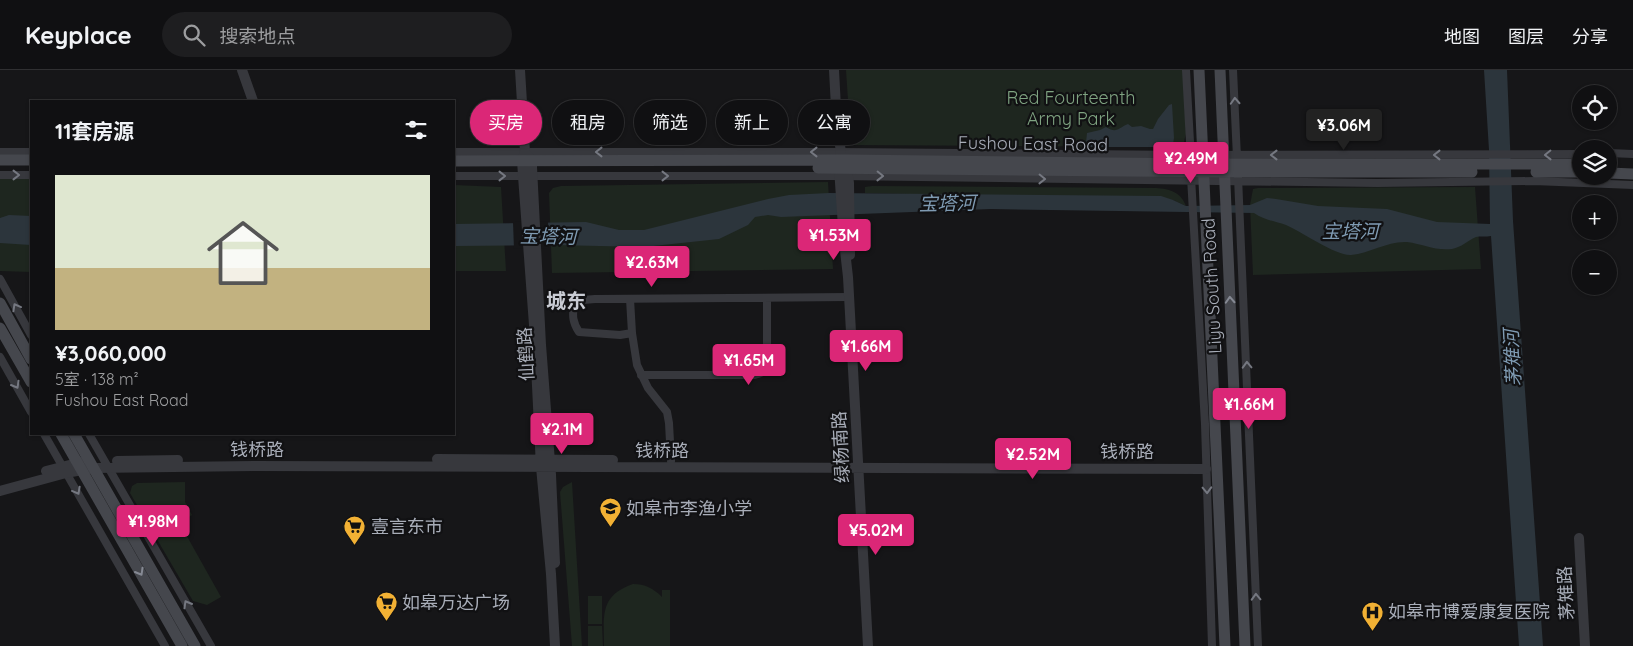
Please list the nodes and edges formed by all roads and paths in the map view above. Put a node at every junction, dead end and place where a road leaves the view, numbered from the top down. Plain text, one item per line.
1 (242, 70) edge
2 (520, 70) edge
3 (834, 70) edge
4 (1186, 70) edge
5 (1199, 70) edge
6 (1220, 70) edge
7 (1233, 70) edge
8 (1200, 94) junction
9 (1222, 95) junction
10 (253, 100) edge
11 (0, 152) edge
12 (30, 152) edge
13 (455, 152) edge
14 (1617, 153) edge
15 (1633, 154) edge
16 (1572, 156) edge
17 (0, 160) edge
18 (30, 160) edge
19 (455, 161) edge
20 (527, 165) junction
21 (1572, 165) edge
22 (1617, 165) edge
23 (1633, 166) edge
24 (455, 167) edge
25 (0, 168) edge
26 (30, 168) edge
27 (1191, 168) junction
28 (1203, 168) junction
29 (1224, 168) junction
30 (1238, 168) junction
31 (1486, 168) junction
32 (1516, 168) junction
33 (843, 170) junction
34 (1572, 171) edge
35 (1617, 173) edge
36 (1633, 174) edge
37 (0, 175) edge
38 (30, 175) edge
39 (455, 176) edge
40 (1633, 185) edge
41 (1199, 202) junction
42 (1207, 229) junction
43 (1226, 230) junction
44 (0, 278) edge
45 (767, 298) junction
46 (849, 298) junction
47 (630, 299) junction
48 (0, 304) edge
49 (0, 328) edge
50 (30, 333) edge
51 (632, 333) junction
52 (30, 357) edge
53 (0, 358) edge
54 (641, 374) junction
55 (30, 380) edge
56 (30, 410) edge
57 (45, 435) edge
58 (62, 435) edge
59 (74, 435) edge
60 (90, 435) edge
61 (671, 461) junction
62 (545, 463) junction
63 (107, 464) junction
64 (859, 464) junction
65 (85, 465) junction
66 (1206, 466) junction
67 (65, 469) junction
68 (0, 484) edge
69 (0, 491) edge
70 (1579, 538) dead end
71 (165, 646) edge
72 (182, 646) edge
73 (195, 646) edge
74 (211, 646) edge
75 (555, 646) edge
76 (561, 646) edge
77 (868, 646) edge
78 (1212, 646) edge
79 (1225, 646) edge
80 (1245, 646) edge
81 (1258, 646) edge
82 (1585, 646) edge

1 - 10 street
2 - 20 street, 仙鹤路
3 - 33 street, 绿杨南路
4 - 27 street
5 - 8 main road, Liyu South Road
6 - 9 main road, Liyu South Road
30 -> 7 street
8 - 9 main road
8 - 28 main road, Liyu South Road
9 - 29 main road, Liyu South Road
11 - 12 street
13 - 20 street
14 - 15 street
16 -> 32 street
17 - 18 main road
19 - 20 main road, Fushou East Road
20 - 24 main road, Fushou East Road
20 - 33 main road, Fushou East Road
33 -> 20 street
39 -> 20 street
20 - 62 street, 仙鹤路
21 - 32 main road, Fushou East Road
22 - 23 main road
25 - 26 main road
27 - 28 main road, Fushou East Road
27 - 28 street
27 - 33 main road, Fushou East Road
27 - 33 street
27 - 41 street
28 - 29 main road, Fushou East Road
28 - 29 street
28 - 41 main road, Liyu South Road
29 - 30 main road, Fushou East Road
29 - 30 street
29 - 43 main road, Liyu South Road
30 - 31 main road, Fushou East Road
31 -> 30 street
81 -> 30 street
31 - 32 main road, Fushou East Road
31 - 32 street
32 - 34 main road, Fushou East Road
32 - 40 street
33 - 46 street, 绿杨南路
35 - 36 main road
37 -> 38 street
41 - 42 main road, Liyu South Road
41 - 66 street
42 - 43 main road
42 - 79 main road, Liyu South Road
80 -> 43 main road, Liyu South Road
50 -> 44 street
45 - 46 street
45 - 47 street
45 - 54 street
46 - 64 street, 绿杨南路
47 - 51 street
47 - 51 street
48 - 52 main road
49 - 55 main road
51 - 54 street
53 -> 56 street
54 - 61 street
57 - 67 street
58 - 65 main road
59 - 65 main road
60 - 63 street
61 - 62 street, 钱桥路
61 - 64 street, 钱桥路
62 - 63 street, 钱桥路
62 - 64 street, 钱桥路
62 - 75 street, 仙鹤路
62 - 76 street, 仙鹤路
63 - 65 street, 钱桥路
74 -> 63 street
64 - 66 street, 钱桥路
64 - 77 street, 绿杨南路
65 - 67 street, 钱桥路
65 -> 72 main road
65 - 73 main road
66 -> 78 street
67 - 68 street, 钱桥路
67 - 69 street, 钱桥路
67 -> 71 street
70 - 82 street, 茅雉路

